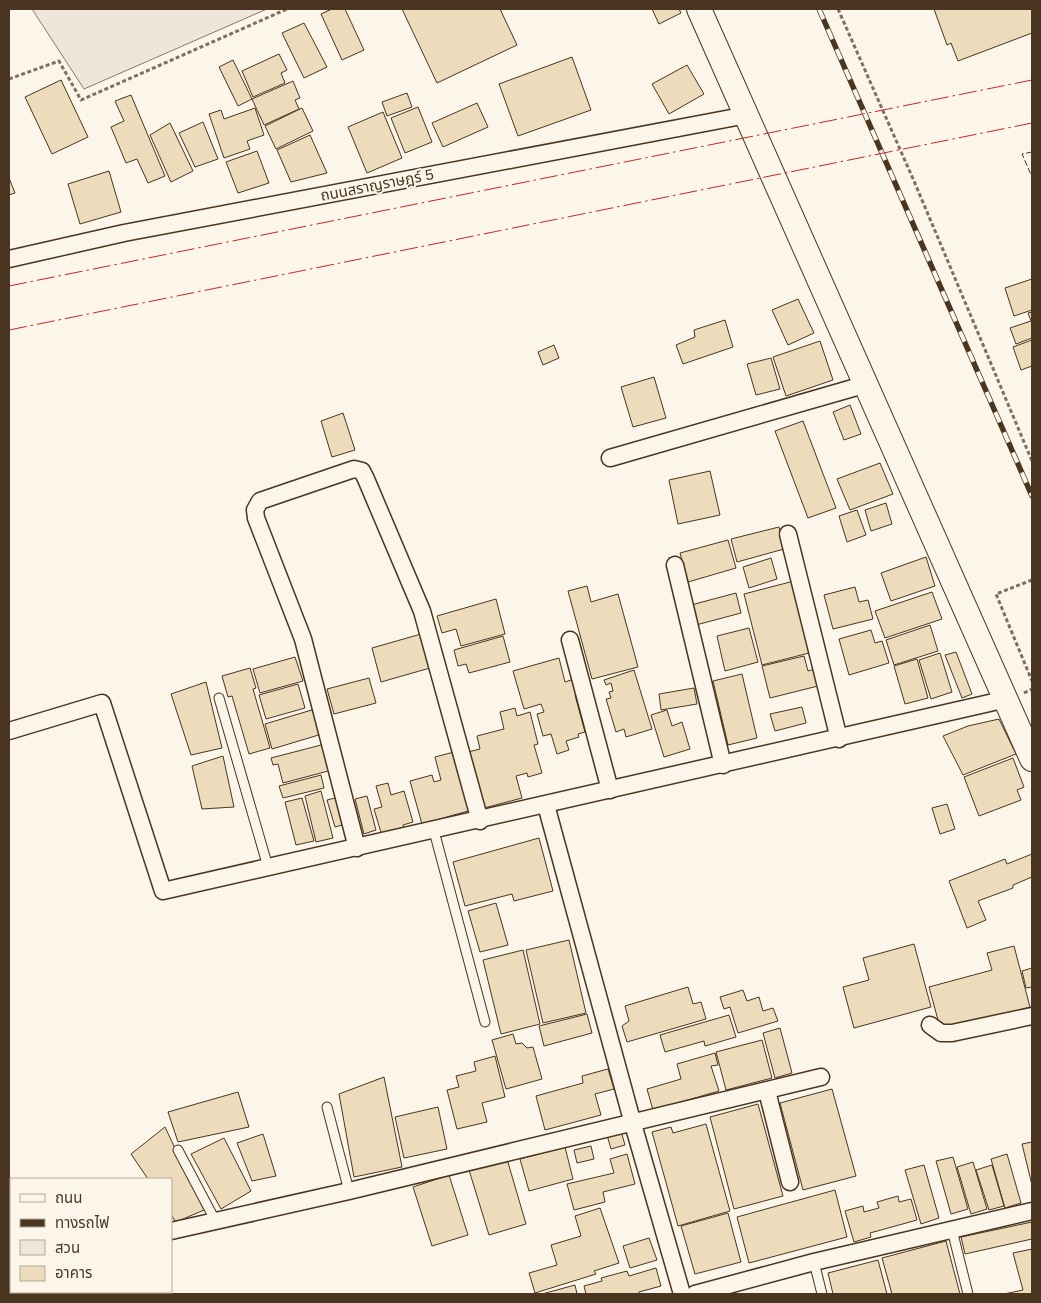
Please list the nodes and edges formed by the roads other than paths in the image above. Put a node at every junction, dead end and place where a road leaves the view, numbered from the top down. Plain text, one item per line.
1 (699, 9) edge
2 (747, 115) junction
3 (9, 259) edge
4 (867, 384) junction
5 (610, 458) dead end
6 (788, 534) dead end
7 (675, 565) dead end
8 (570, 640) dead end
9 (219, 698) dead end
10 (1007, 700) junction
11 (9, 731) edge
12 (839, 739) junction
13 (1032, 759) edge
14 (724, 764) junction
15 (610, 790) junction
16 (546, 805) junction
17 (480, 820) junction
18 (434, 831) junction
19 (357, 848) junction
20 (268, 867) junction
21 (1032, 1016) edge
22 (485, 1022) dead end
23 (930, 1025) dead end
24 (822, 1078) dead end
25 (767, 1091) junction
26 (328, 1107) dead end
27 (632, 1124) junction
28 (178, 1150) dead end
29 (790, 1182) dead end
30 (349, 1191) junction
31 (1032, 1211) edge
32 (215, 1220) junction
33 (952, 1230) junction
34 (172, 1231) edge
35 (814, 1262) junction
36 (682, 1294) edge
37 (695, 1294) edge
38 (822, 1294) edge
39 (968, 1294) edge

1 - 2 street
2 - 3 street, ถนนสราญราษฎร์ 5
2 - 4 street
4 - 5 street
4 - 10 street
6 - 12 street
7 - 14 street
8 - 15 street
9 - 20 lane
10 - 12 street
10 - 13 street
11 - 20 street
12 - 14 street
14 - 15 street
15 - 16 street
16 - 17 street
16 - 27 street
17 - 18 street
17 - 19 street
18 - 19 street
18 - 22 lane
19 - 20 street
21 - 23 street
24 - 25 street
25 - 27 street
25 - 29 street
26 - 30 lane
27 - 30 street
27 - 36 street
28 - 32 lane
30 - 32 street
31 - 33 street
32 - 34 street
33 - 35 street
33 - 39 lane
35 - 37 street
35 - 38 lane

